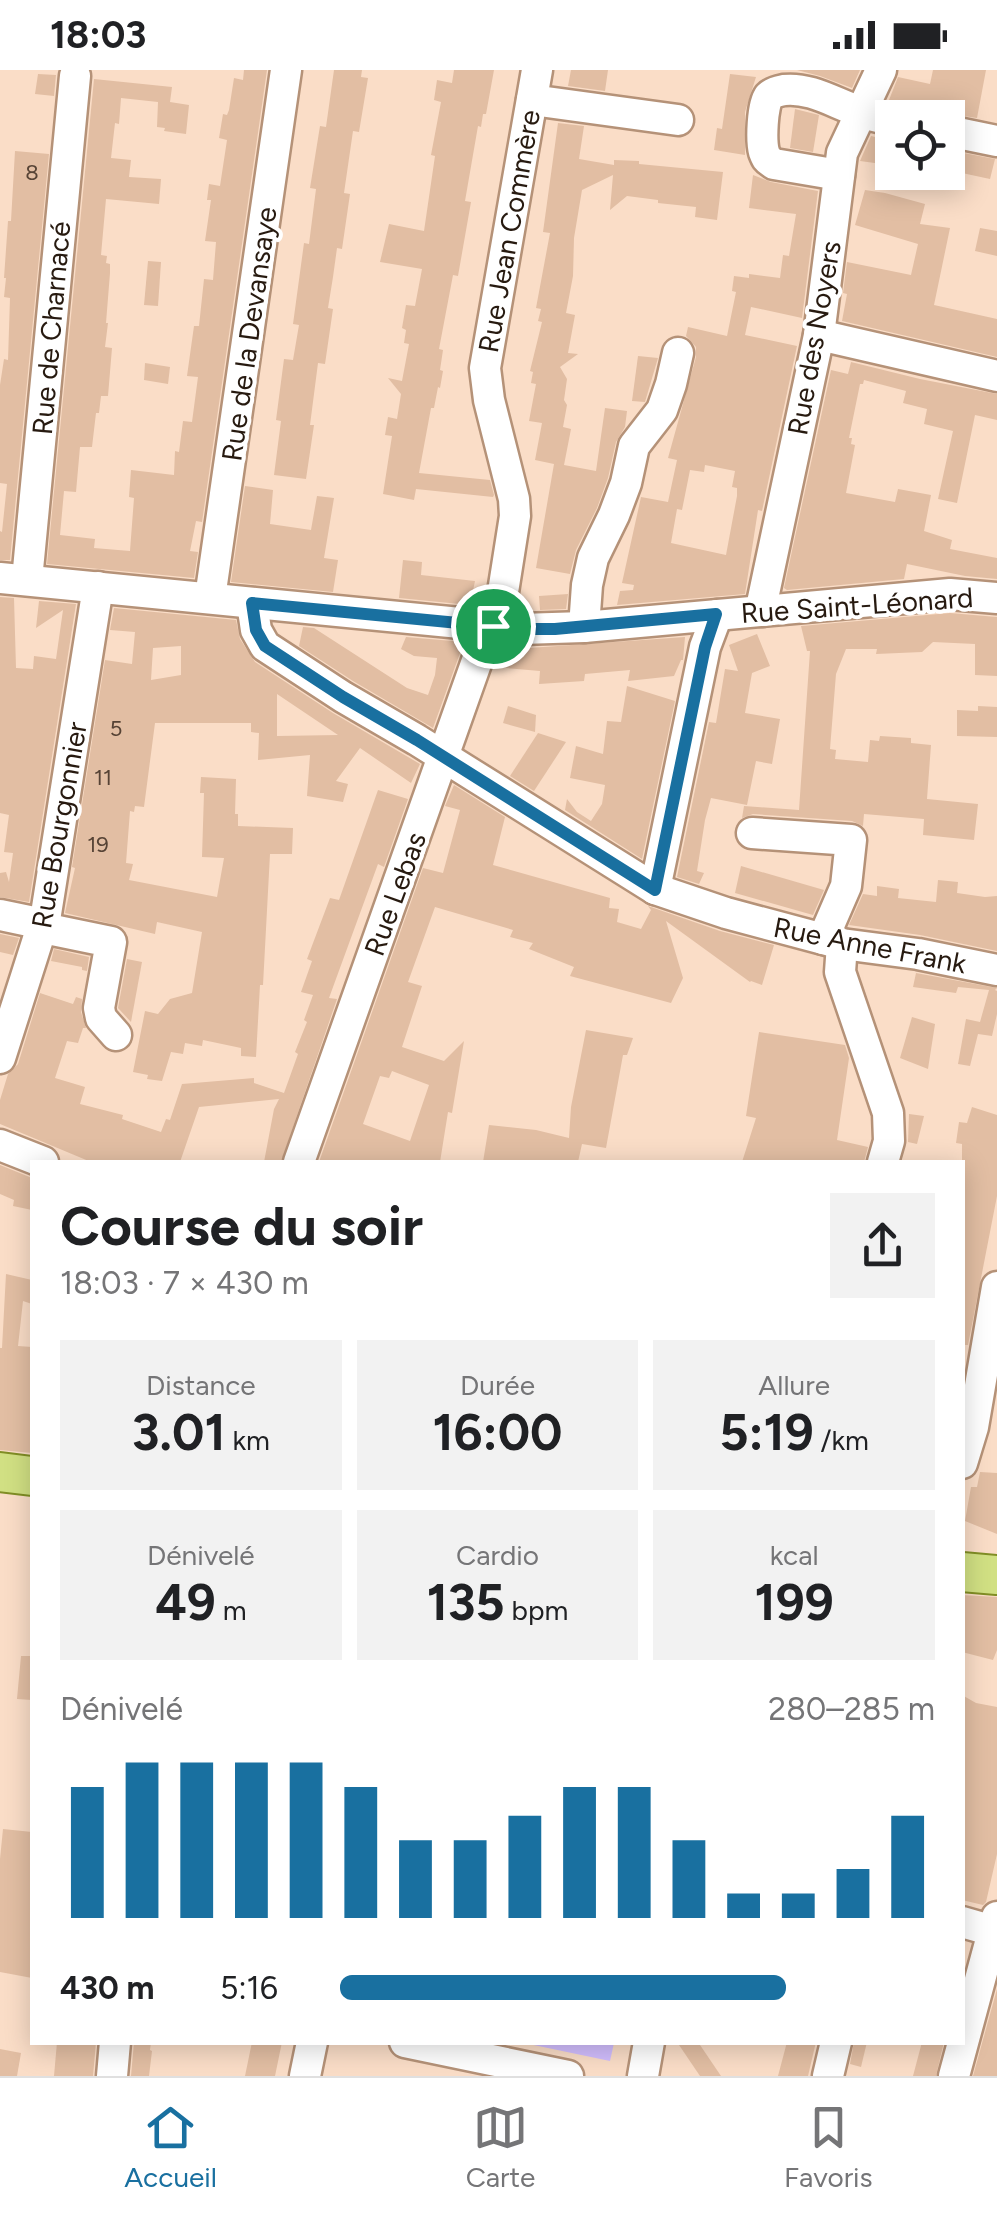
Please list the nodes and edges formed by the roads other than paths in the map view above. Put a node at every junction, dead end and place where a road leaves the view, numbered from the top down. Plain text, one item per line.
1 (286, 70) edge
2 (881, 70) edge
3 (75, 76) dead end
4 (534, 85) edge
5 (860, 112) junction
6 (875, 116) edge
7 (678, 120) dead end
8 (965, 134) edge
9 (997, 140) edge
10 (839, 175) junction
11 (819, 335) junction
12 (678, 352) dead end
13 (997, 376) edge
14 (14, 579) edge
15 (98, 587) junction
16 (210, 598) junction
17 (997, 598) edge
18 (252, 603) junction
19 (762, 611) junction
20 (716, 614) junction
21 (493, 626) junction
22 (584, 627) junction
23 (442, 758) junction
24 (752, 833) dead end
25 (655, 890) junction
26 (24, 922) edge
27 (832, 942) junction
28 (997, 970) edge
29 (116, 1035) dead end
30 (0, 1058) edge
31 (0, 1145) edge
32 (37, 1160) edge
33 (300, 1160) edge
34 (884, 1160) edge
35 (997, 1288) edge
36 (965, 1452) edge
37 (0, 1472) edge
38 (30, 1476) edge
39 (965, 1572) edge
40 (997, 1576) edge
41 (965, 1922) edge
42 (996, 1926) edge
43 (965, 2037) edge
44 (115, 2045) edge
45 (311, 2045) edge
46 (419, 2045) edge
47 (648, 2045) edge
48 (835, 2045) edge
49 (963, 2045) edge
50 (112, 2076) edge
51 (304, 2076) edge
52 (568, 2076) edge
53 (642, 2076) edge
54 (828, 2076) edge
55 (954, 2076) edge

1 - 16 street, Rue de la Devansaye
2 - 5 street, Rue des Noyers
3 - 14 street, Rue de Charnacé
4 - 7 street
4 - 21 street, Rue Jean Commère
5 - 6 street
5 - 10 street, Rue des Noyers
5 - 10 street
8 - 9 street
10 - 11 street, Rue des Noyers
11 - 13 street
11 - 19 street, Rue des Noyers
12 - 22 street
14 - 15 street, Rue Saint-Léonard
15 - 16 street, Rue Saint-Léonard
15 - 26 street, Rue Bourgonnier
16 - 18 street, Rue Saint-Léonard
17 - 19 street, Rue Saint-Léonard
18 - 21 street, Rue Saint-Léonard
18 - 23 street, Rue Anne Frank
19 - 20 street, Rue Saint-Léonard
20 - 22 street, Rue Saint-Léonard
20 - 25 street
21 - 22 street, Rue Saint-Léonard
21 - 23 street, Rue Lebas
23 - 25 street, Rue Anne Frank
23 - 33 street, Rue Lebas
24 - 27 street
25 - 27 street, Rue Anne Frank
26 - 29 street
26 - 30 street, Rue Bourgonnier
27 - 28 street, Rue Anne Frank
27 - 34 street
31 - 32 street
35 - 36 street
37 - 38 main road
39 - 40 main road
41 - 42 street
42 - 43 street
44 - 50 street
45 - 51 street
46 - 52 street
47 - 53 street
48 - 54 street
49 - 55 street

